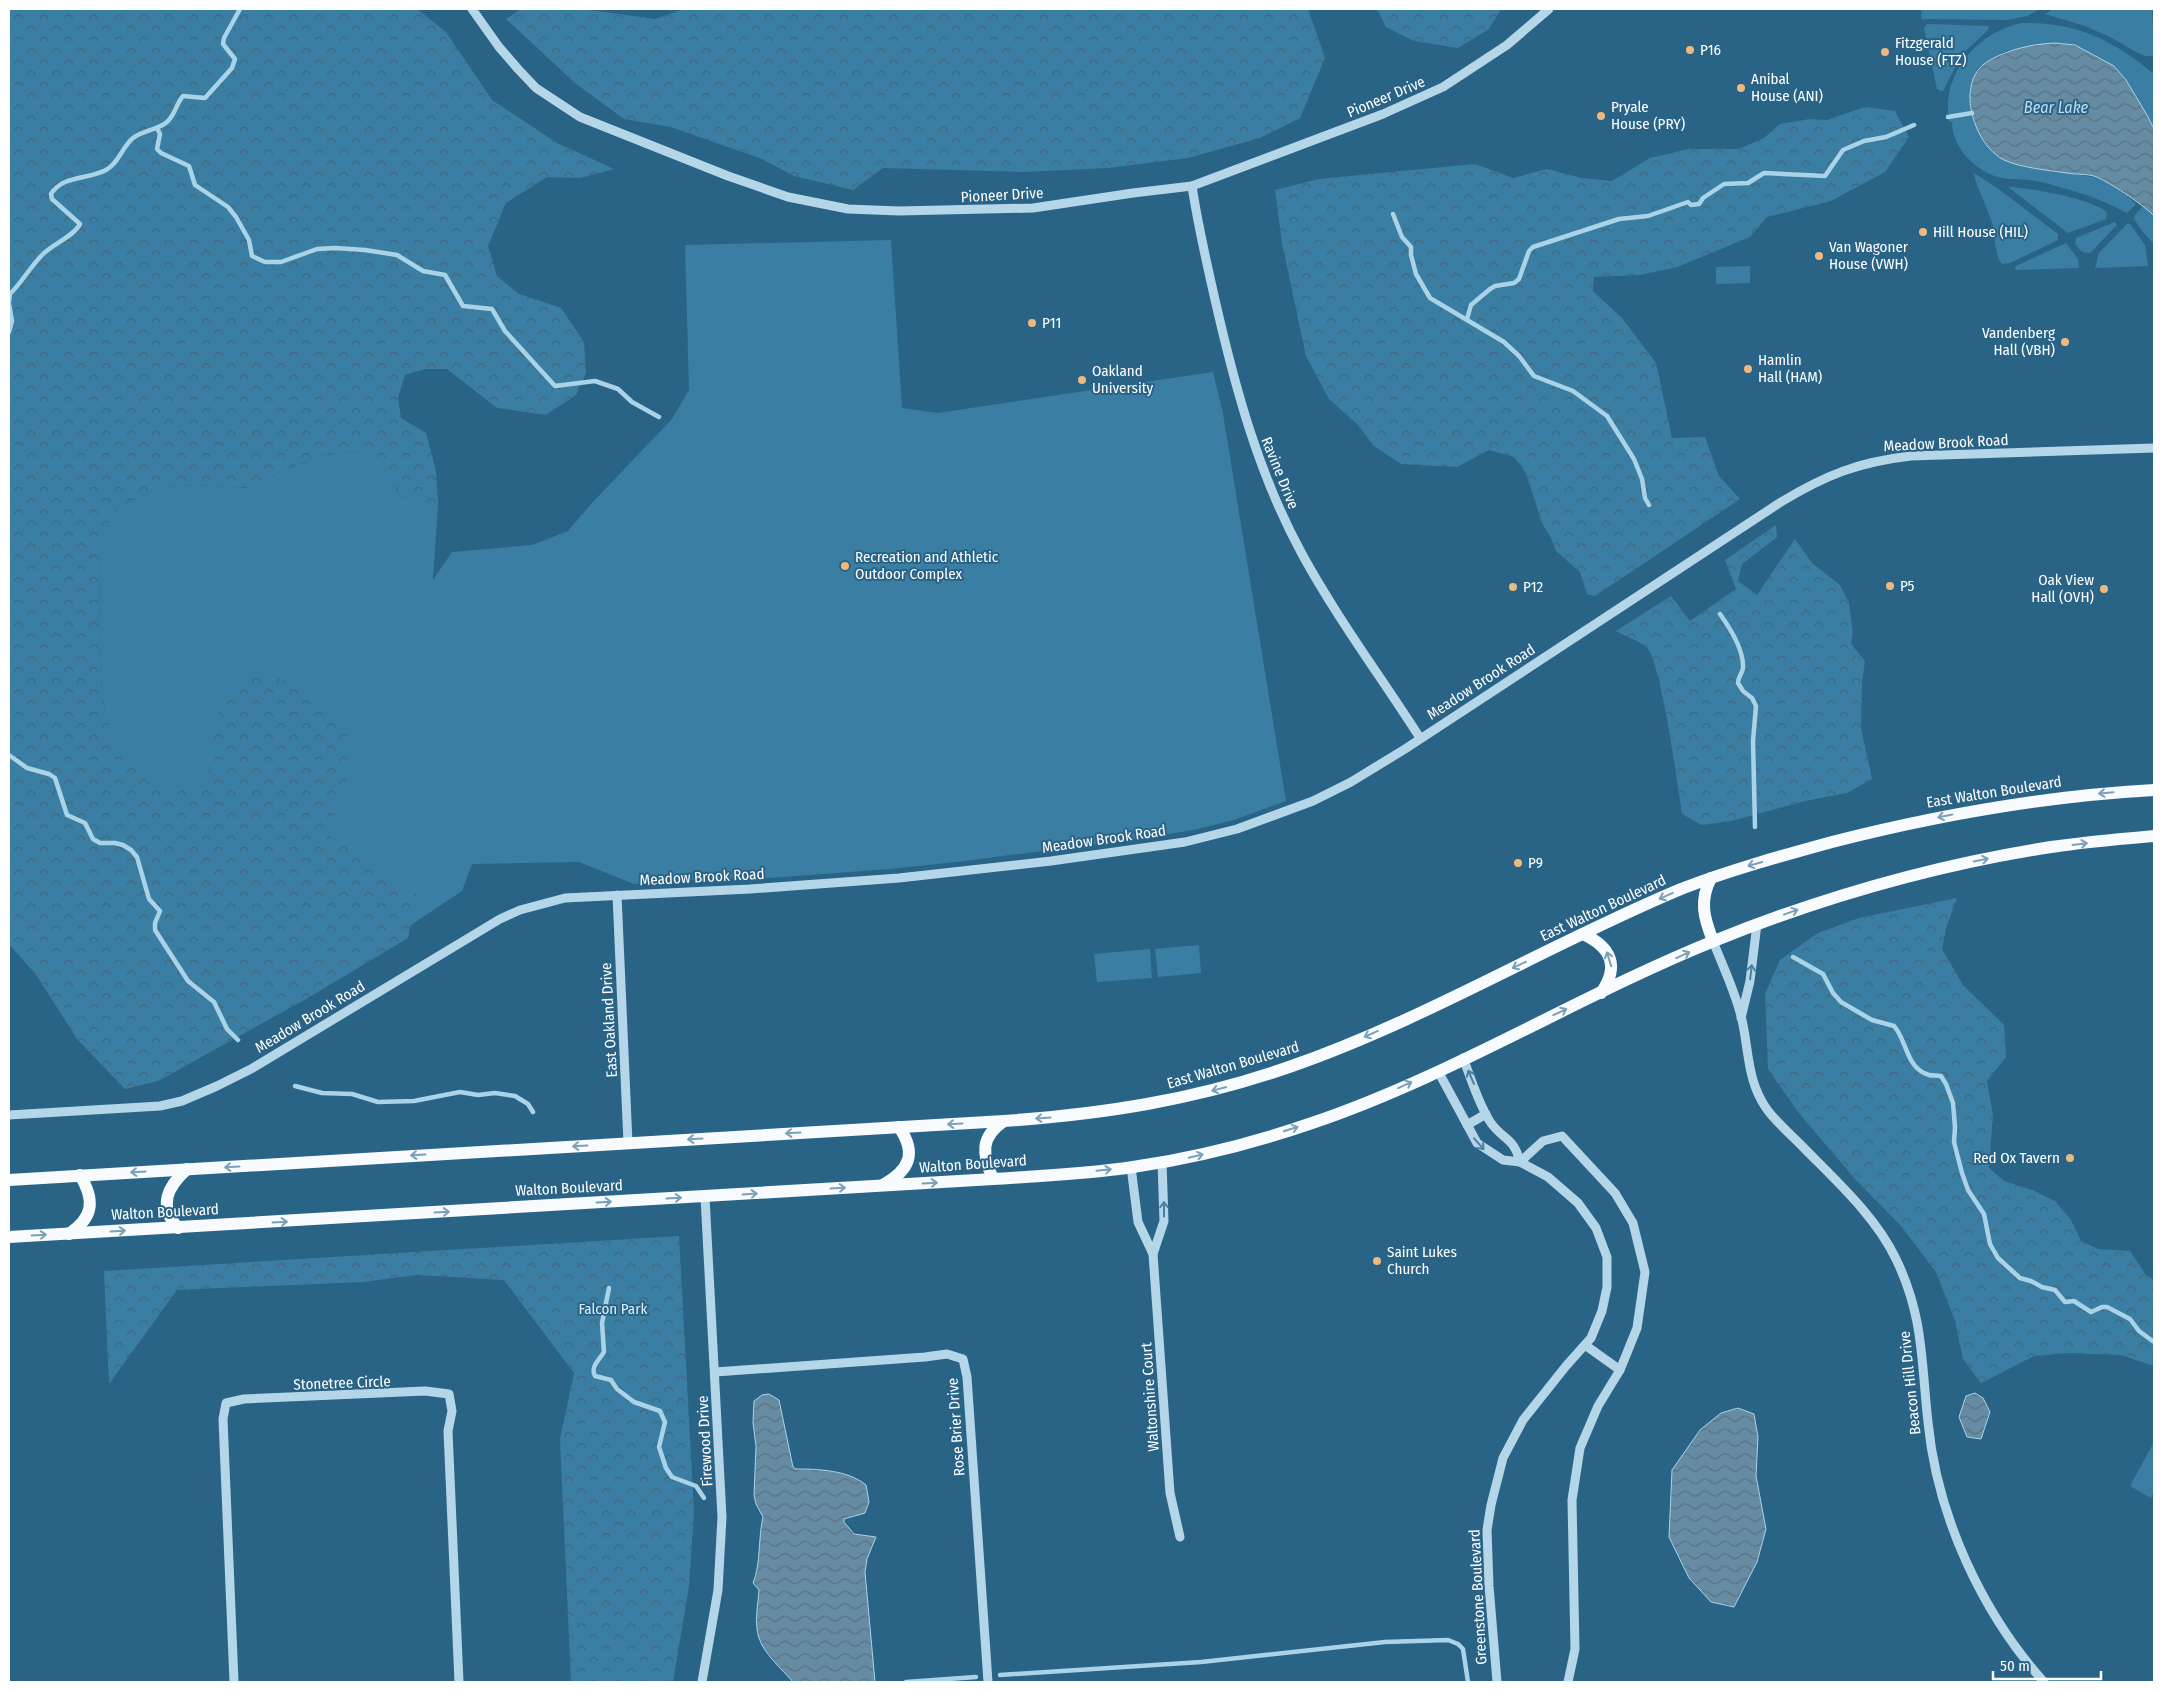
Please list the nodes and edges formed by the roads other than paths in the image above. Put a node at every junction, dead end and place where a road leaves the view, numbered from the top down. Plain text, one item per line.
1 (472, 9) edge
2 (1549, 9) edge
3 (1192, 186) junction
4 (2154, 448) edge
5 (1420, 738) junction
6 (2154, 790) edge
7 (2154, 836) edge
8 (1711, 878) junction
9 (617, 895) junction
10 (1757, 924) junction
11 (1584, 934) junction
12 (1713, 942) junction
13 (1601, 993) junction
14 (1741, 1018) junction
15 (1463, 1058) junction
16 (1438, 1071) junction
17 (1486, 1114) junction
18 (9, 1115) edge
19 (1004, 1121) junction
20 (1467, 1125) junction
21 (899, 1127) junction
22 (628, 1143) junction
23 (1162, 1162) junction
24 (1520, 1162) junction
25 (1131, 1167) junction
26 (187, 1169) junction
27 (80, 1175) junction
28 (993, 1179) junction
29 (9, 1180) edge
30 (881, 1186) junction
31 (705, 1197) junction
32 (178, 1228) junction
33 (69, 1234) junction
34 (9, 1237) edge
35 (1153, 1254) junction
36 (1585, 1345) junction
37 (1620, 1370) junction
38 (715, 1372) junction
39 (1180, 1537) dead end
40 (234, 1682) edge
41 (458, 1682) edge
42 (702, 1682) edge
43 (988, 1682) edge
44 (1497, 1682) edge
45 (1568, 1682) edge
46 (2044, 1682) edge

1 - 3 street, Pioneer Drive
2 - 3 street, Pioneer Drive
3 - 5 street, Ravine Drive
4 - 5 street, Meadow Brook Road
5 - 9 street, Meadow Brook Road
6 -> 8 main road, East Walton Boulevard
10 -> 7 main road
8 -> 11 main road, East Walton Boulevard
8 - 12 main road
9 - 18 street, Meadow Brook Road
9 - 22 street, East Oakland Drive
10 - 12 main road
14 -> 10 street, Beacon Hill Drive
13 -> 11 main road
11 -> 19 main road, East Walton Boulevard
13 -> 12 main road
12 - 14 street, Beacon Hill Drive
15 -> 13 main road
14 - 46 street, Beacon Hill Drive
15 - 16 main road
17 -> 15 street
16 - 20 street, Greenstone Boulevard
23 -> 16 main road
17 - 20 street
17 - 24 street
19 -> 21 main road
19 - 28 main road
20 -> 24 street, Greenstone Boulevard
21 -> 22 main road
21 - 30 main road
22 -> 26 main road
23 - 25 main road
35 -> 23 street, Waltonshire Court
24 - 36 street, Greenstone Boulevard
24 - 37 street
28 -> 25 main road, Walton Boulevard
25 - 35 street, Waltonshire Court
26 -> 27 main road
26 - 32 main road
27 - 29 main road
27 - 33 main road
30 -> 28 main road, Walton Boulevard
31 -> 30 main road, Walton Boulevard
32 -> 31 main road, Walton Boulevard
31 - 38 street, Firewood Drive
33 -> 32 main road, Walton Boulevard
34 -> 33 main road, Walton Boulevard
35 - 39 street, Waltonshire Court
36 - 37 street
36 - 44 street, Greenstone Boulevard
37 - 45 street
38 - 42 street, Firewood Drive
38 - 43 street, Rose Brier Drive
40 - 41 street, Stonetree Circle

